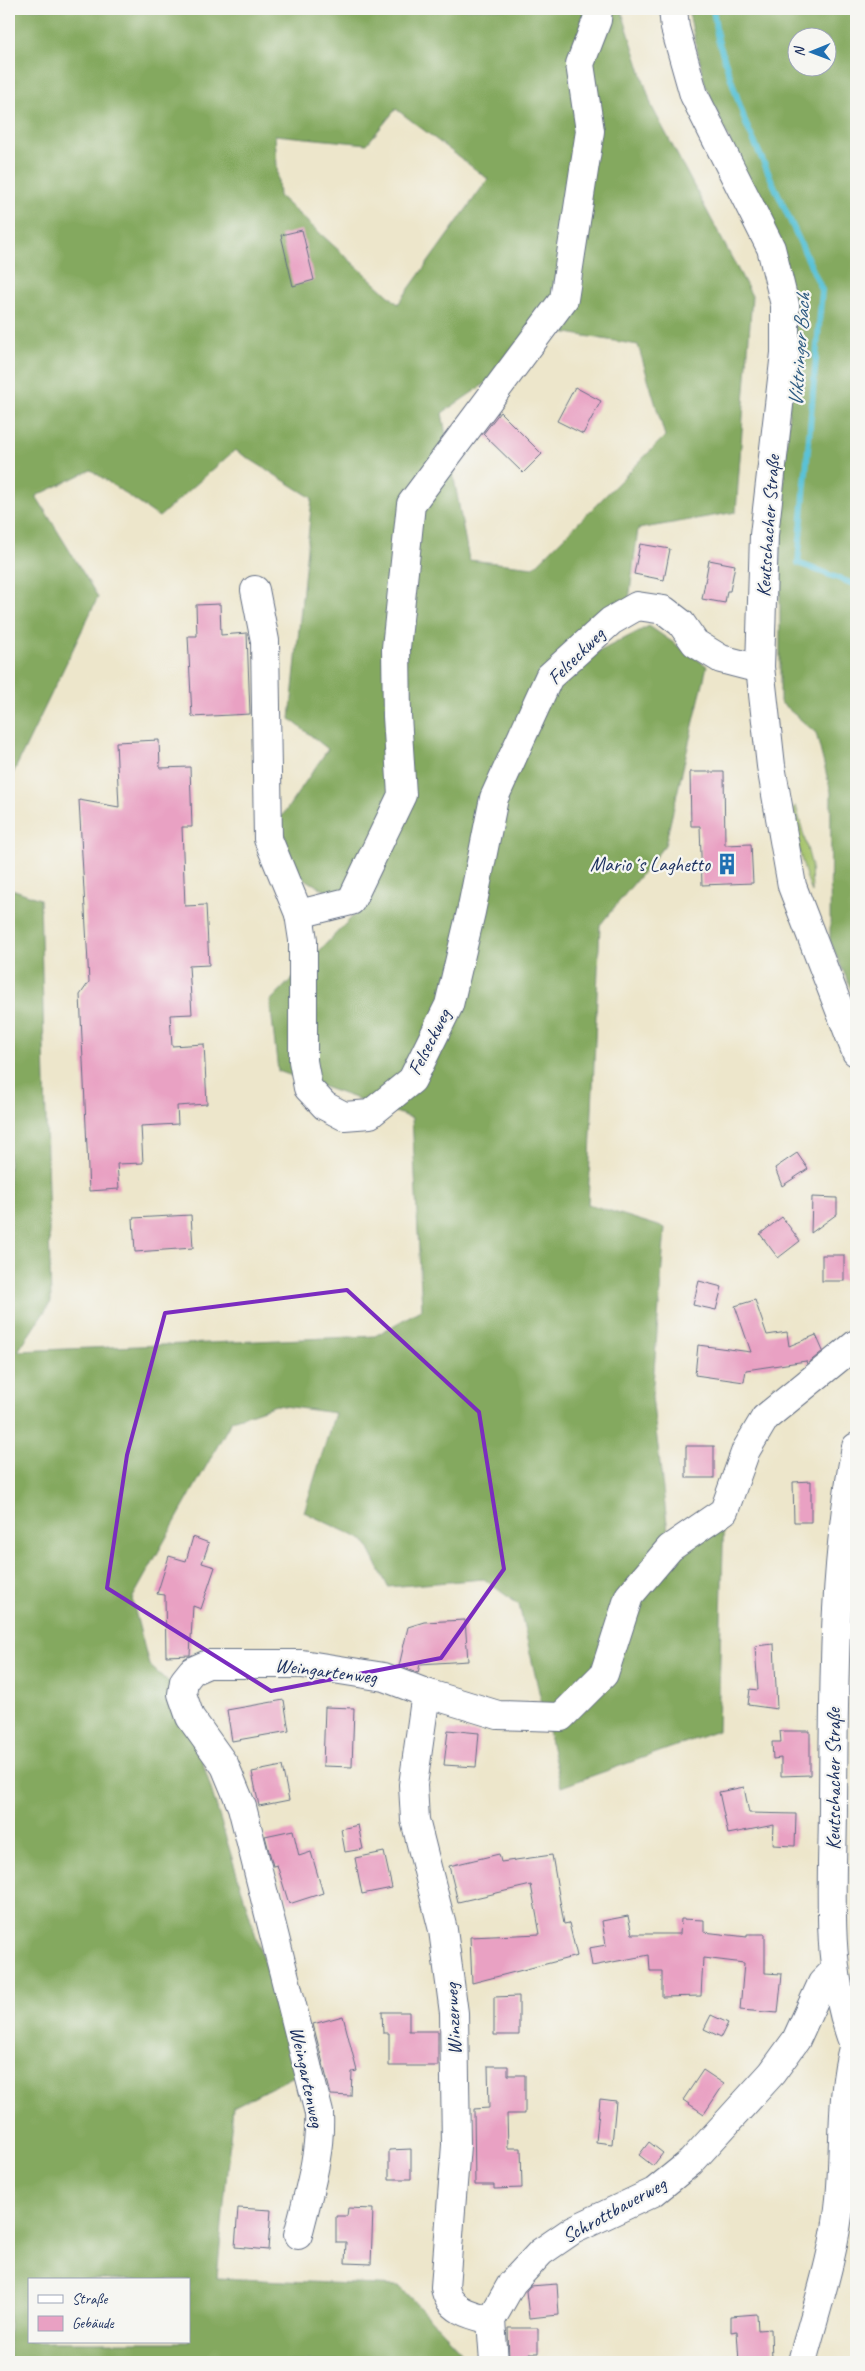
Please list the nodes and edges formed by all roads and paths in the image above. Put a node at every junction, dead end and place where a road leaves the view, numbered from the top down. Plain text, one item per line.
1 (598, 9) edge
2 (673, 9) edge
3 (255, 590) dead end
4 (760, 667) junction
5 (299, 914) junction
6 (856, 1052) edge
7 (856, 1344) edge
8 (856, 1447) edge
9 (426, 1693) junction
10 (834, 1972) junction
11 (855, 2047) edge
12 (298, 2235) dead end
13 (492, 2320) junction
14 (494, 2362) edge
15 (802, 2362) edge

1 - 5 street
2 - 4 street, Keutschacher Straße
3 - 5 street, Felseckweg
4 - 5 street, Felseckweg
4 - 6 street, Keutschacher Straße
7 - 9 street, Weingartenweg
8 - 10 street, Keutschacher Straße
9 - 12 street, Weingartenweg
9 - 13 street, Winzerweg
10 - 11 street, Keutschacher Straße
10 - 13 street, Schrottbauerweg
11 - 15 street
13 - 14 street

